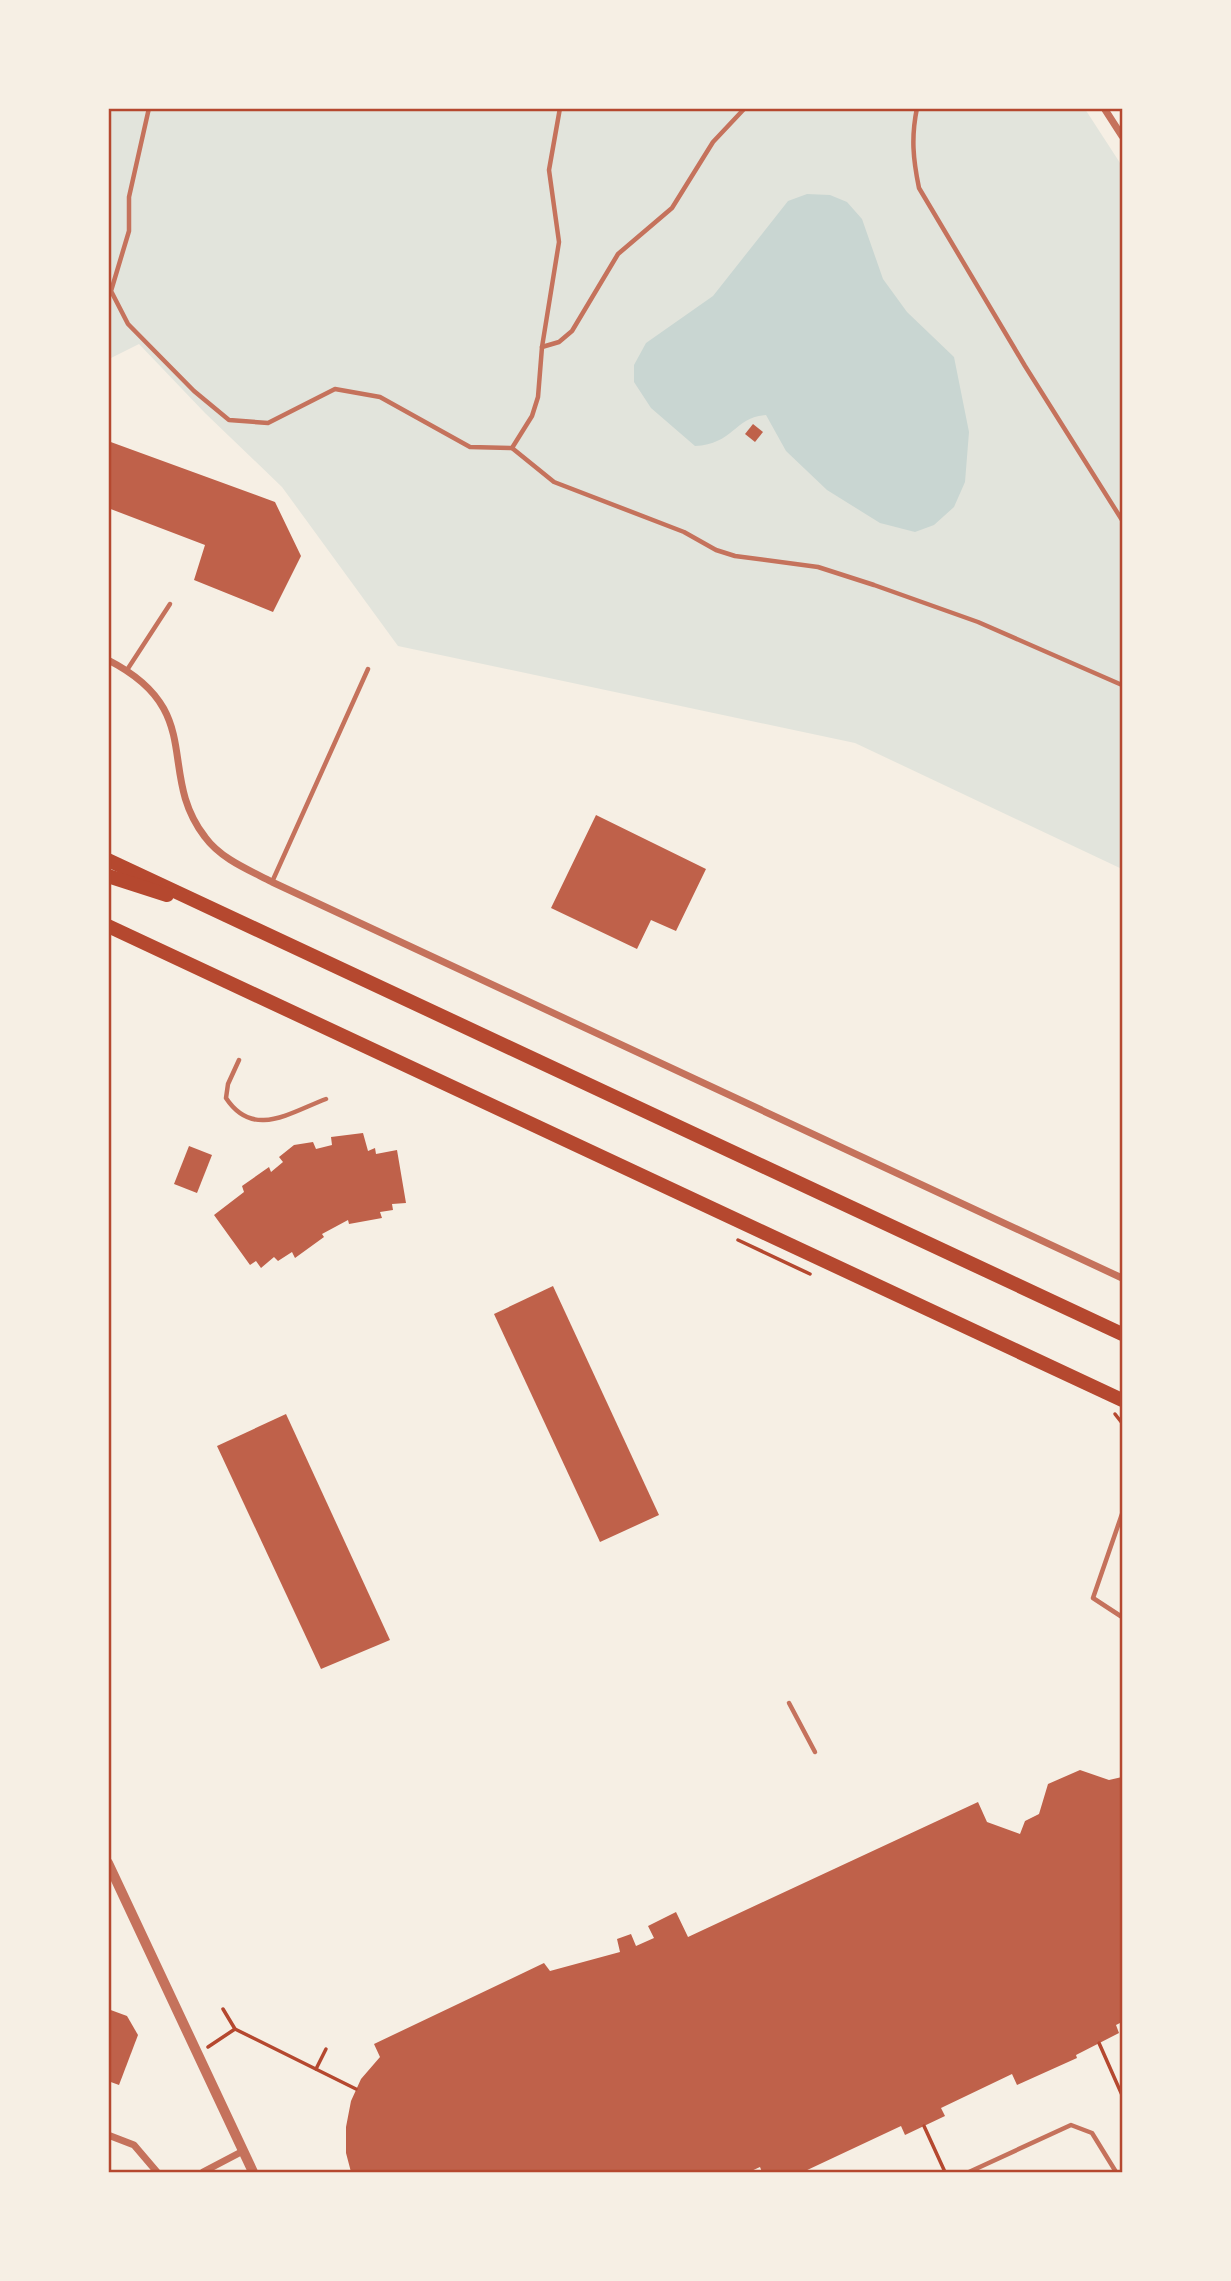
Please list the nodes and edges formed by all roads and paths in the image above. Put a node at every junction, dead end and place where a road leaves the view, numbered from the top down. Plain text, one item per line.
1 (149, 108) edge
2 (560, 108) edge
3 (745, 108) edge
4 (918, 108) edge
5 (1104, 108) edge
6 (1122, 136) edge
7 (542, 347) junction
8 (512, 448) junction
9 (1122, 520) edge
10 (170, 604) dead end
11 (108, 660) edge
12 (368, 669) dead end
13 (127, 670) junction
14 (1122, 685) edge
15 (108, 860) edge
16 (108, 876) edge
17 (272, 882) junction
18 (218, 911) junction
19 (112, 928) edge
20 (239, 1060) dead end
21 (326, 1100) dead end
22 (1122, 1278) edge
23 (1122, 1334) edge
24 (1122, 1400) edge
25 (1122, 1514) edge
26 (1122, 1618) edge
27 (789, 1703) dead end
28 (815, 1752) dead end
29 (108, 1863) edge
30 (223, 2009) dead end
31 (235, 2029) junction
32 (1099, 2043) dead end
33 (326, 2049) dead end
34 (197, 2054) junction
35 (316, 2069) junction
36 (356, 2089) dead end
37 (1122, 2095) edge
38 (923, 2126) dead end
39 (108, 2135) edge
40 (243, 2151) junction
41 (157, 2172) edge
42 (203, 2172) edge
43 (253, 2172) edge
44 (945, 2172) edge
45 (969, 2172) edge
46 (1116, 2172) edge

1 - 8 lane
2 - 7 lane
3 - 7 lane
4 - 9 lane
5 - 6 street
7 - 8 lane
8 - 14 lane
10 - 13 lane
11 - 13 street
12 - 17 lane
13 - 17 street
15 - 18 highway
16 - 18 highway
17 - 22 street
18 - 23 highway
19 - 24 highway
20 - 21 lane
25 - 26 lane
27 - 28 lane
29 - 34 street
30 - 31 path
31 - 34 path
31 - 35 path
32 - 37 path
33 - 35 path
34 - 40 street
35 - 36 path
38 - 44 path
39 - 41 street
40 - 42 street
40 - 43 street
45 - 46 lane

